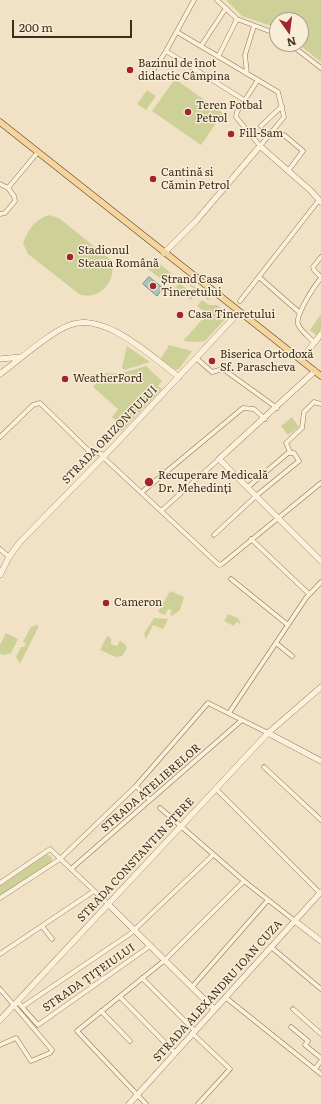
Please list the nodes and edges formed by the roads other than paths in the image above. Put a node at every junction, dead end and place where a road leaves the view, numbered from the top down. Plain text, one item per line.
1 (194, 0) edge
2 (217, 0) edge
3 (226, 8) junction
4 (237, 19) junction
5 (254, 26) junction
6 (269, 31) edge
7 (177, 32) junction
8 (201, 46) junction
9 (166, 51) junction
10 (300, 52) edge
11 (218, 57) junction
12 (155, 68) dead end
13 (321, 68) edge
14 (247, 74) junction
15 (258, 80) junction
16 (244, 100) junction
17 (282, 106) junction
18 (0, 122) edge
19 (261, 126) dead end
20 (284, 135) dead end
21 (260, 146) junction
22 (38, 152) junction
23 (288, 171) junction
24 (0, 184) edge
25 (8, 188) junction
26 (320, 201) edge
27 (0, 214) edge
28 (164, 253) junction
29 (321, 257) edge
30 (259, 277) junction
31 (321, 277) edge
32 (240, 301) dead end
33 (239, 312) junction
34 (300, 313) junction
35 (321, 334) edge
36 (314, 343) junction
37 (25, 355) junction
38 (196, 358) junction
39 (0, 359) edge
40 (301, 360) junction
41 (315, 371) junction
42 (0, 374) edge
43 (321, 376) edge
44 (179, 377) junction
45 (321, 404) edge
46 (276, 408) junction
47 (264, 419) junction
48 (0, 437) edge
49 (290, 452) junction
50 (104, 456) junction
51 (219, 459) junction
52 (321, 483) edge
53 (248, 487) junction
54 (142, 492) junction
55 (256, 496) junction
56 (162, 511) junction
57 (278, 518) junction
58 (214, 535) dead end
59 (251, 539) junction
60 (0, 549) edge
61 (9, 557) junction
62 (321, 561) edge
63 (0, 575) edge
64 (231, 579) dead end
65 (321, 582) edge
66 (309, 594) junction
67 (288, 625) junction
68 (276, 643) junction
69 (292, 656) dead end
70 (321, 688) edge
71 (229, 713) junction
72 (242, 720) junction
73 (268, 733) junction
74 (321, 760) edge
75 (264, 767) dead end
76 (136, 786) junction
77 (216, 789) junction
78 (150, 800) junction
79 (160, 808) dead end
80 (321, 820) edge
81 (181, 828) junction
82 (214, 855) junction
83 (60, 859) junction
84 (71, 869) junction
85 (244, 881) junction
86 (0, 883) edge
87 (94, 891) junction
88 (321, 892) edge
89 (0, 898) edge
90 (268, 900) junction
91 (108, 904) junction
92 (295, 921) junction
93 (42, 926) junction
94 (134, 930) junction
95 (52, 939) dead end
96 (321, 941) edge
97 (150, 946) junction
98 (271, 948) junction
99 (0, 954) edge
100 (165, 960) junction
101 (142, 978) junction
102 (192, 987) junction
103 (0, 989) edge
104 (321, 989) edge
105 (28, 991) junction
106 (120, 997) junction
107 (225, 997) junction
108 (34, 999) junction
109 (18, 1004) junction
110 (214, 1009) junction
111 (293, 1009) dead end
112 (101, 1011) junction
113 (0, 1020) edge
114 (291, 1027) dead end
115 (194, 1032) junction
116 (321, 1034) edge
117 (130, 1041) dead end
118 (0, 1045) edge
119 (175, 1053) junction
120 (321, 1058) edge
121 (321, 1061) edge
122 (315, 1069) junction
123 (321, 1074) edge
124 (137, 1095) junction
125 (129, 1104) edge
126 (146, 1104) edge
127 (198, 1104) edge

1 - 7 street
2 - 3 street
3 - 4 street
3 - 8 street
4 - 5 street
4 - 11 street
5 - 6 street
5 - 14 street
7 - 8 street
7 - 9 street
8 - 11 street
9 - 12 street
9 - 16 street
10 - 13 street
11 - 14 street
14 - 15 street
15 - 16 street
15 - 17 street
16 - 21 street
17 - 19 street
17 - 21 street
18 - 22 main road
20 - 23 street
21 - 23 street
21 - 28 street
22 - 25 street
22 - 28 main road
23 - 26 street
24 - 25 street
25 - 27 street
26 - 30 street
28 - 33 main road
29 - 31 street
30 - 32 street
30 - 34 street
31 - 34 street
33 - 38 street, STRADA ORIZONTULUI
33 - 40 main road
34 - 36 street
35 - 36 street
36 - 40 street
37 - 39 street
37 - 42 street
37 - 44 street
38 - 44 street, STRADA ORIZONTULUI
38 - 46 street
40 - 41 main road
41 - 43 main road
41 - 46 street
44 - 50 street, STRADA ORIZONTULUI
45 - 49 street
46 - 47 street
47 - 51 street
47 - 54 street
48 - 50 street
49 - 53 street
49 - 55 street
50 - 54 street
50 - 61 street, STRADA ORIZONTULUI
51 - 53 street
51 - 56 street
52 - 57 street
53 - 55 street
54 - 56 street
55 - 57 street
55 - 58 street
56 - 59 street
57 - 59 street
57 - 62 street
59 - 66 street
60 - 61 street
61 - 63 street, STRADA ORIZONTULUI
64 - 67 street
65 - 66 street
66 - 67 street
67 - 68 street
68 - 69 street
68 - 71 street
70 - 73 street, STRADA CONSTANTIN STERE
71 - 72 street
71 - 76 street
72 - 73 street
72 - 78 street, STRADA ATELIERELOR
73 - 74 street
73 - 77 street, STRADA CONSTANTIN STERE
75 - 80 street
76 - 78 street
76 - 83 street
77 - 81 street, STRADA CONSTANTIN STERE
77 - 88 street
78 - 84 street, STRADA ATELIERELOR
79 - 81 street
81 - 82 street
81 - 91 street, STRADA CONSTANTIN STERE
82 - 85 street
82 - 94 street
83 - 84 street
83 - 86 street
83 - 89 street
84 - 87 street
85 - 90 street
85 - 100 street
87 - 91 street
87 - 93 street
88 - 92 street, STRADA ALEXANDRU IOAN CUZA
90 - 92 street
90 - 102 street
91 - 94 street
91 - 105 street, STRADA CONSTANTIN STERE
92 - 96 street
92 - 98 street, STRADA ALEXANDRU IOAN CUZA
93 - 95 street
93 - 99 street
94 - 97 street
94 - 108 street
97 - 100 street
97 - 109 street, STRADA ȚIȚEIULUI
98 - 104 street
98 - 107 street, STRADA ALEXANDRU IOAN CUZA
100 - 101 street
100 - 102 street
101 - 106 street
101 - 115 street
102 - 110 street
103 - 109 street
105 - 108 street
105 - 109 street, STRADA CONSTANTIN STERE
106 - 112 street
106 - 119 street
107 - 110 street, STRADA ALEXANDRU IOAN CUZA
107 - 122 street
108 - 109 street
109 - 113 street, STRADA CONSTANTIN STERE
109 - 118 street
110 - 115 street, STRADA ALEXANDRU IOAN CUZA
111 - 116 street
112 - 117 street
112 - 124 street
114 - 120 street
115 - 119 street, STRADA ALEXANDRU IOAN CUZA
115 - 127 street
119 - 124 street, STRADA ALEXANDRU IOAN CUZA
121 - 122 street
122 - 123 street
124 - 125 street, STRADA ALEXANDRU IOAN CUZA
124 - 126 street

